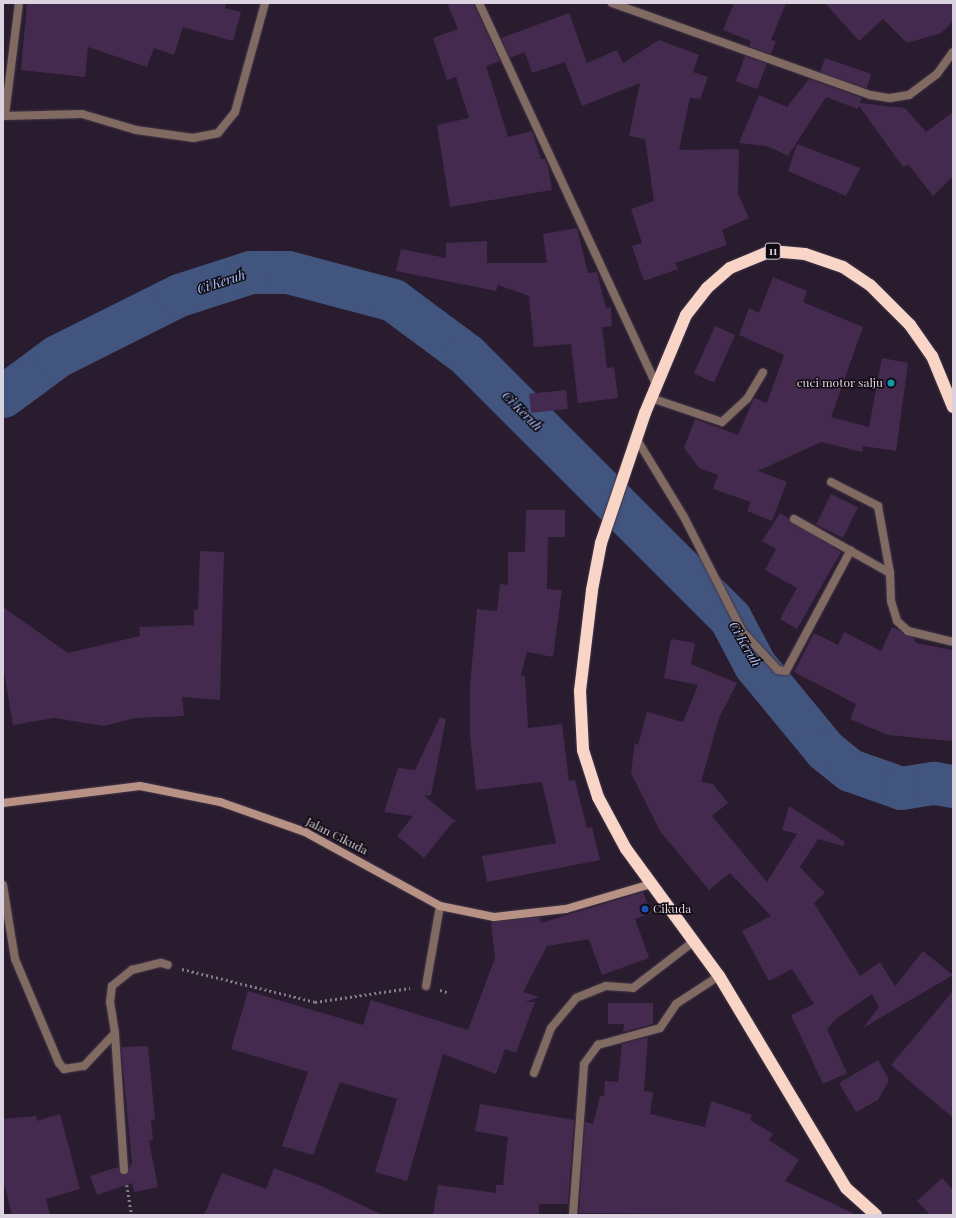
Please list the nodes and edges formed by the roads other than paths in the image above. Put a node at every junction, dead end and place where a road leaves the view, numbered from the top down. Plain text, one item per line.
1 (19, 3) edge
2 (265, 3) edge
3 (479, 3) edge
4 (612, 3) edge
5 (953, 52) edge
6 (4, 115) edge
7 (763, 372) dead end
8 (656, 385) junction
9 (651, 398) junction
10 (953, 407) edge
11 (635, 443) junction
12 (831, 482) dead end
13 (794, 519) dead end
14 (851, 550) junction
15 (890, 573) junction
16 (953, 642) edge
17 (3, 803) edge
18 (651, 884) junction
19 (3, 885) edge
20 (440, 906) junction
21 (693, 942) junction
22 (168, 965) road end
23 (719, 976) junction
24 (426, 986) road end
25 (115, 1033) junction
26 (534, 1073) dead end
27 (124, 1170) road end
28 (573, 1215) edge
29 (876, 1215) edge

1 - 6 street
2 - 6 street
3 - 8 street
4 - 5 street
7 - 9 street
8 - 9 highway, 11
8 - 10 highway, 11
9 - 11 highway, 11
11 - 14 street
11 - 18 highway, 11
12 - 15 street
13 - 14 street
14 - 15 street
15 - 16 street
17 - 20 street, Jalan Cikuda
18 - 20 street, Jalan Cikuda
18 - 21 highway, 11
19 - 25 street
20 - 24 street
21 - 23 highway, 11
21 - 26 street
22 - 25 street
23 - 28 street
23 - 29 highway, 11
25 - 27 street

